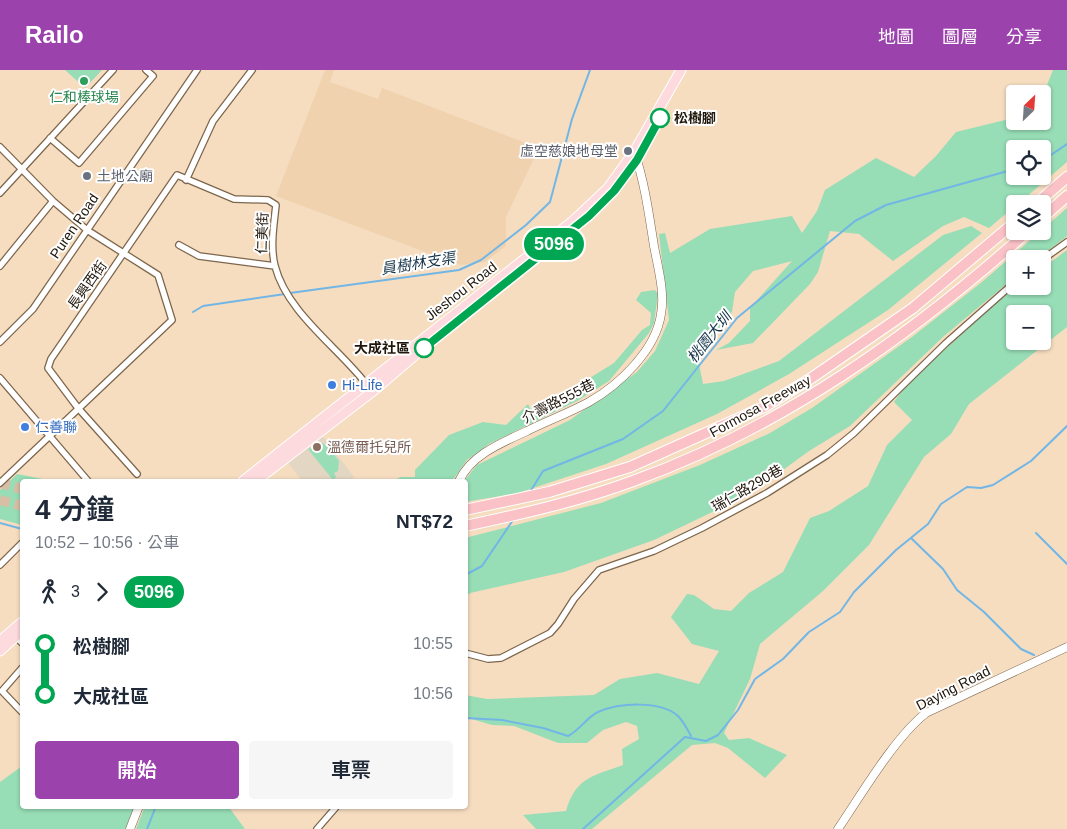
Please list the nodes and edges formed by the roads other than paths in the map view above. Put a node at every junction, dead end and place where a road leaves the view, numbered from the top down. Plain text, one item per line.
1 (113, 70) edge
2 (146, 70) edge
3 (197, 70) edge
4 (252, 70) edge
5 (681, 70) edge
6 (686, 70) edge
7 (50, 138) junction
8 (0, 148) edge
9 (635, 156) junction
10 (22, 170) junction
11 (177, 175) joint
12 (1067, 177) edge
13 (186, 180) junction
14 (0, 193) edge
15 (1046, 195) edge
16 (1067, 196) edge
17 (52, 201) junction
18 (1051, 210) edge
19 (87, 230) junction
20 (1006, 230) edge
21 (1018, 240) edge
22 (1067, 242) edge
23 (179, 245) dead end
24 (124, 253) junction
25 (1051, 254) edge
26 (0, 266) edge
27 (275, 266) junction
28 (1006, 290) edge
29 (0, 342) edge
30 (0, 378) edge
31 (366, 383) junction
32 (372, 392) junction
33 (78, 408) junction
34 (50, 436) junction
35 (137, 474) dead end
36 (84, 479) edge
37 (246, 479) edge
38 (259, 479) edge
39 (459, 479) edge
40 (0, 483) edge
41 (468, 509) edge
42 (468, 525) edge
43 (20, 545) edge
44 (0, 565) edge
45 (20, 624) edge
46 (20, 637) edge
47 (0, 641) edge
48 (1067, 647) edge
49 (0, 651) edge
50 (468, 655) edge
51 (20, 673) edge
52 (20, 710) edge
53 (138, 809) edge
54 (334, 809) edge
55 (130, 829) edge
56 (317, 829) edge
57 (838, 829) edge

1 - 7 street
2 - 7 street
3 - 19 street, Puren Road
4 - 13 street
5 - 9 main road, Jieshou Road
6 - 9 main road, Jieshou Road
7 - 10 street
8 - 10 street
9 - 31 main road, Jieshou Road
9 - 32 main road, Jieshou Road
9 - 39 street, 介壽路555巷
10 - 14 street
10 - 17 street
11 - 13 street, 仁美街
11 - 24 street, 長興西街
12 - 15 highway
13 - 27 street, 仁美街
16 - 18 highway
17 - 19 street
17 - 26 street
19 - 24 street
19 - 29 street, Puren Road
20 - 41 highway, Formosa Freeway
21 - 42 highway, Formosa Freeway
22 - 25 street
23 - 27 street
24 - 33 street, 長興西街
24 - 33 street
27 - 31 street, 仁美街
28 - 50 street, 瑞仁路290巷
30 - 34 street
31 - 32 street, 仁美街
31 - 37 main road, Jieshou Road
32 - 38 main road, Jieshou Road
33 - 34 street
33 - 35 street
34 - 36 street
34 - 40 street
43 - 44 street
45 - 47 main road
46 - 49 main road
48 - 57 street, Daying Road
51 - 52 street
53 - 55 street
54 - 56 street

